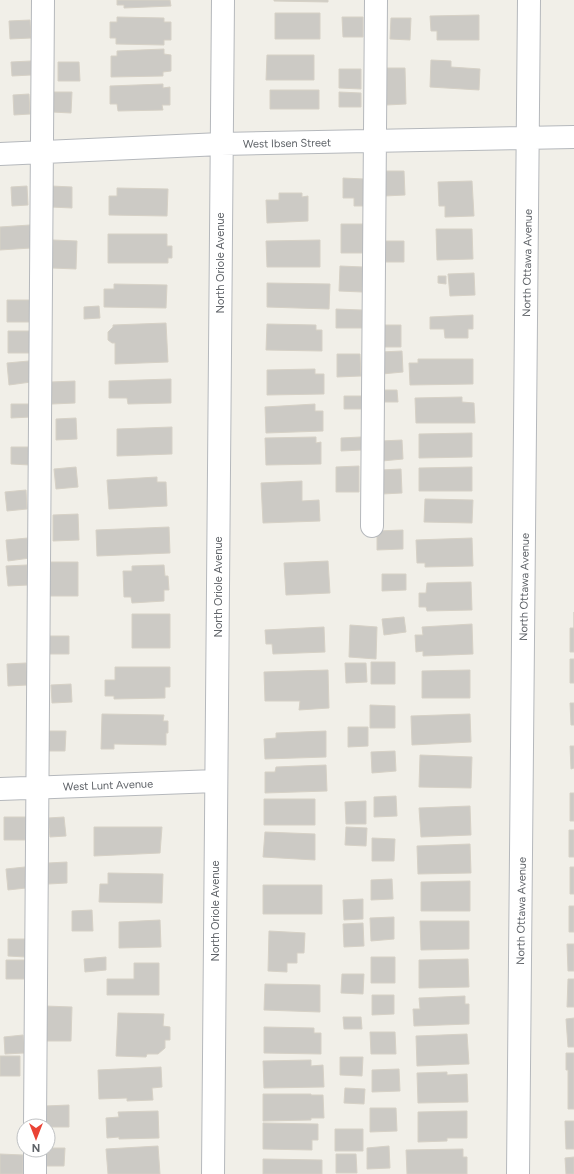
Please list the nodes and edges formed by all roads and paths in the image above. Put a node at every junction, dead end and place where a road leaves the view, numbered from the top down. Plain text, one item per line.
1 (43, 0) edge
2 (223, 0) edge
3 (376, 0) edge
4 (529, 0) edge
5 (574, 137) edge
6 (528, 138) junction
7 (375, 141) junction
8 (221, 144) junction
9 (42, 152) junction
10 (0, 154) edge
11 (372, 526) dead end
12 (216, 781) junction
13 (38, 788) junction
14 (0, 789) edge
15 (35, 1118) edge
16 (35, 1158) edge
17 (35, 1174) edge
18 (213, 1174) edge
19 (518, 1174) edge

1 - 9 street
2 - 8 street, North Oriole Avenue
3 - 7 street
4 - 6 street, North Ottawa Avenue
5 - 6 street, West Ibsen Street
6 - 7 street, West Ibsen Street
6 - 19 street, North Ottawa Avenue
7 - 8 street, West Ibsen Street
7 - 11 street
8 - 9 street, West Ibsen Street
8 - 12 street, North Oriole Avenue
9 - 10 street, West Ibsen Street
9 - 13 street
12 - 13 street, West Lunt Avenue
12 - 18 street, North Oriole Avenue
13 - 14 street, West Lunt Avenue
13 - 15 street
16 - 17 street

